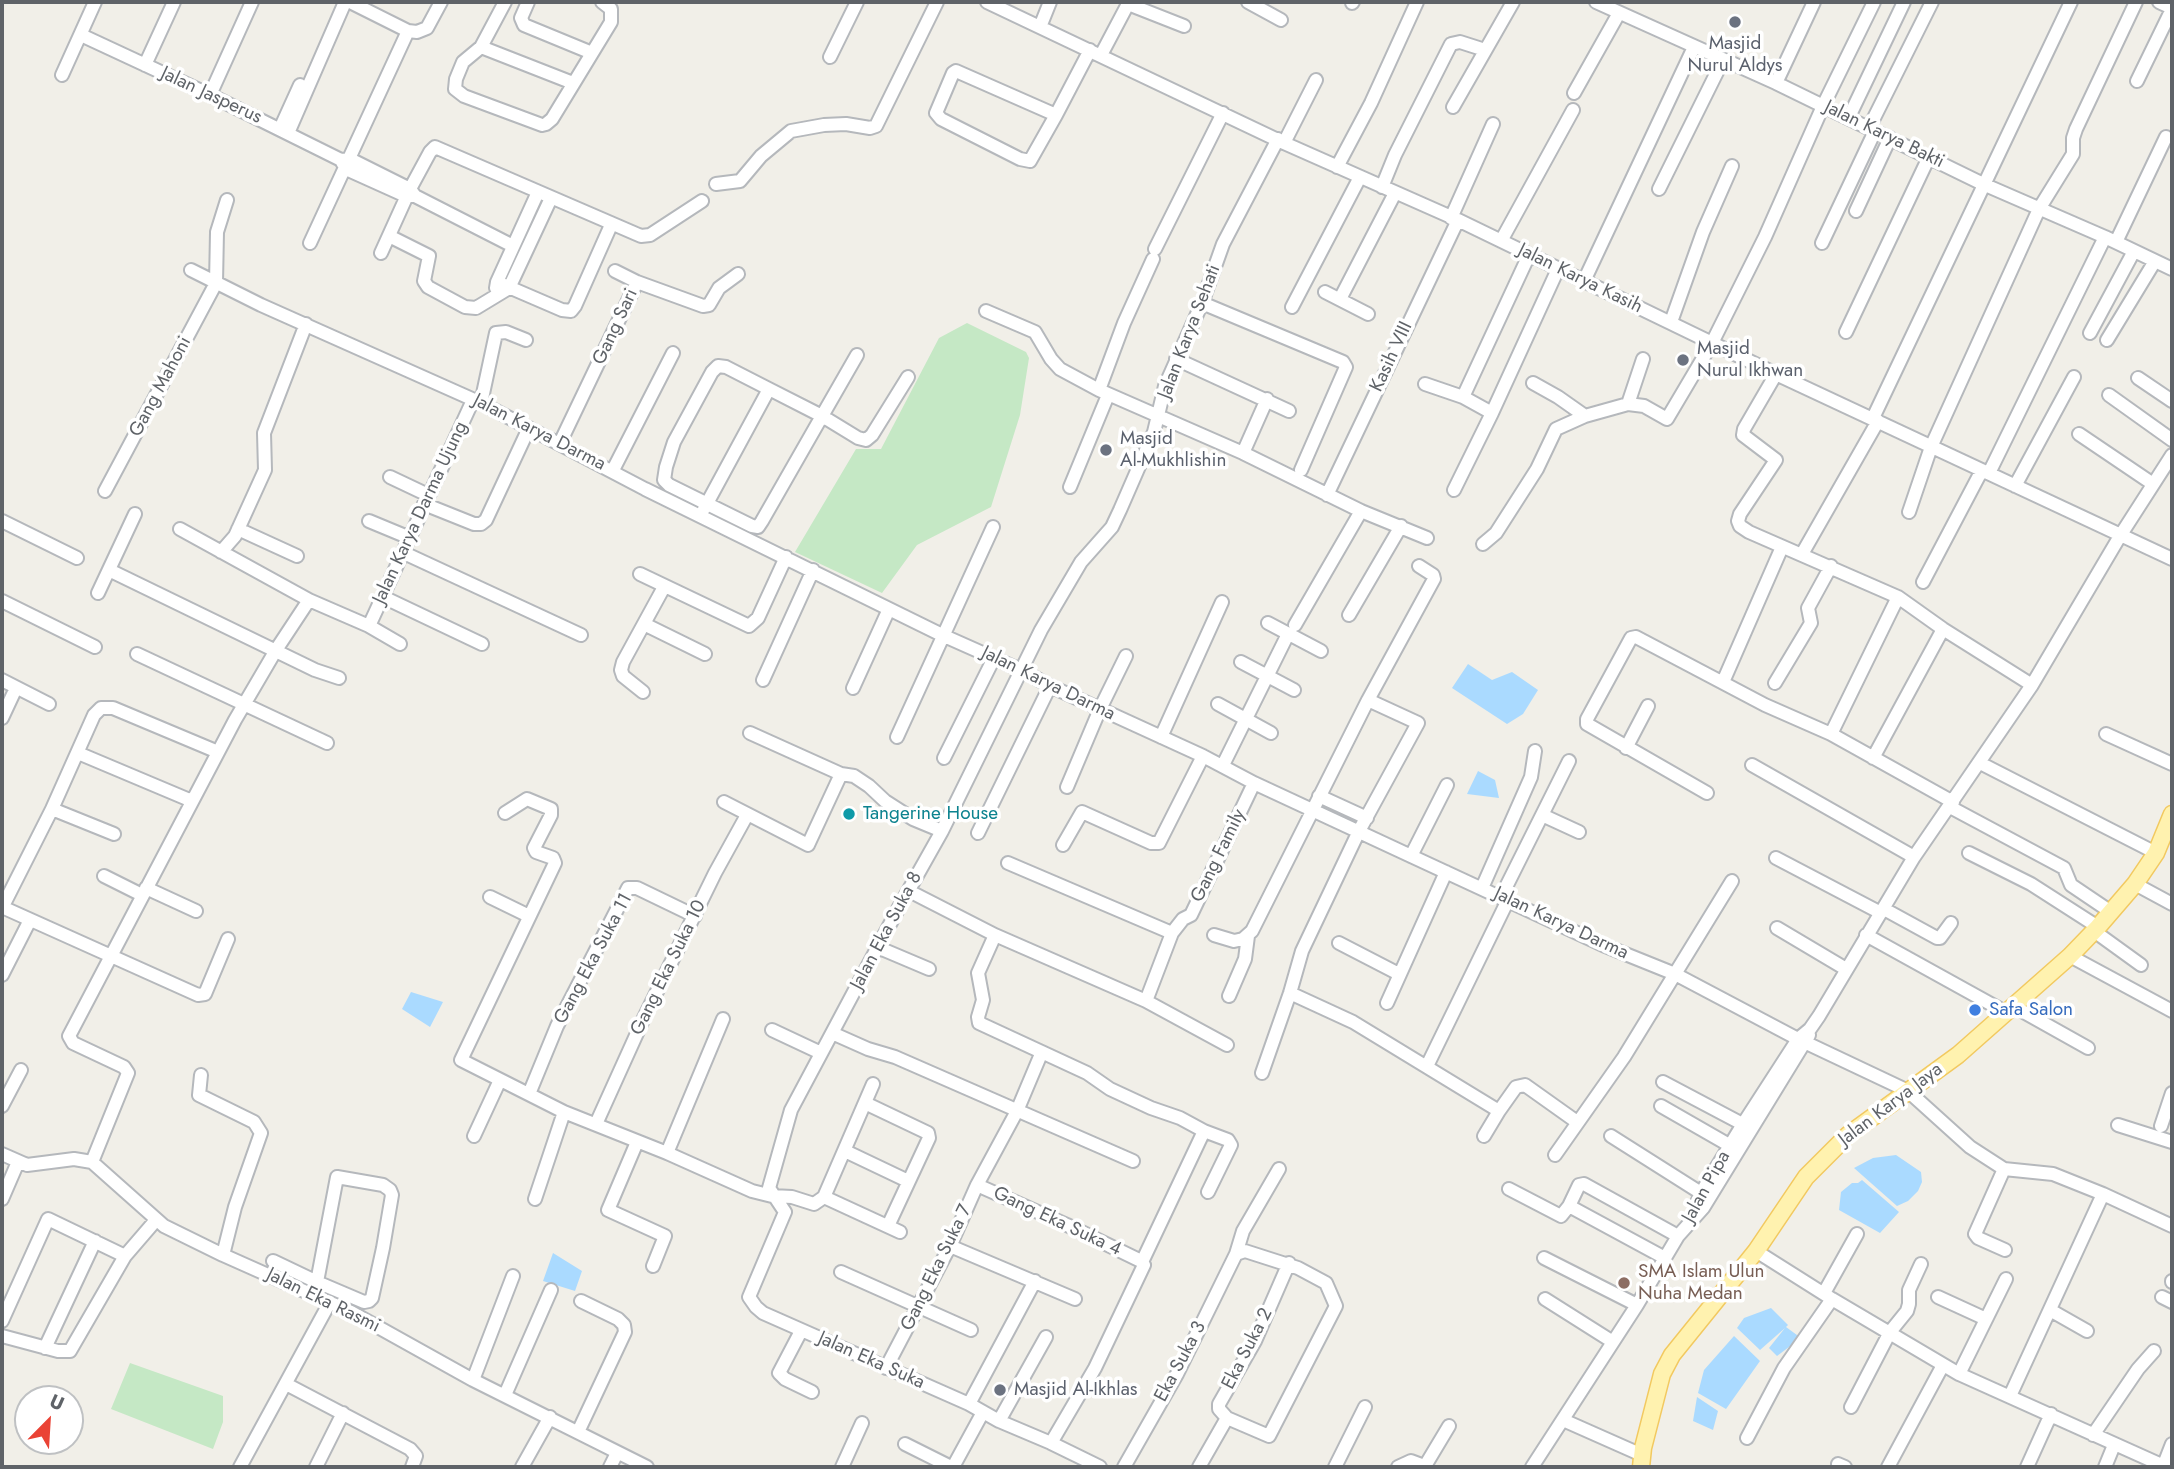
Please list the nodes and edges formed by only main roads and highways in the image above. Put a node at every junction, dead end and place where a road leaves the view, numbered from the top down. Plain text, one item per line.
1 (2172, 816) edge
2 (1642, 1461) edge

1 - 2 main road, Jalan Karya Jaya

